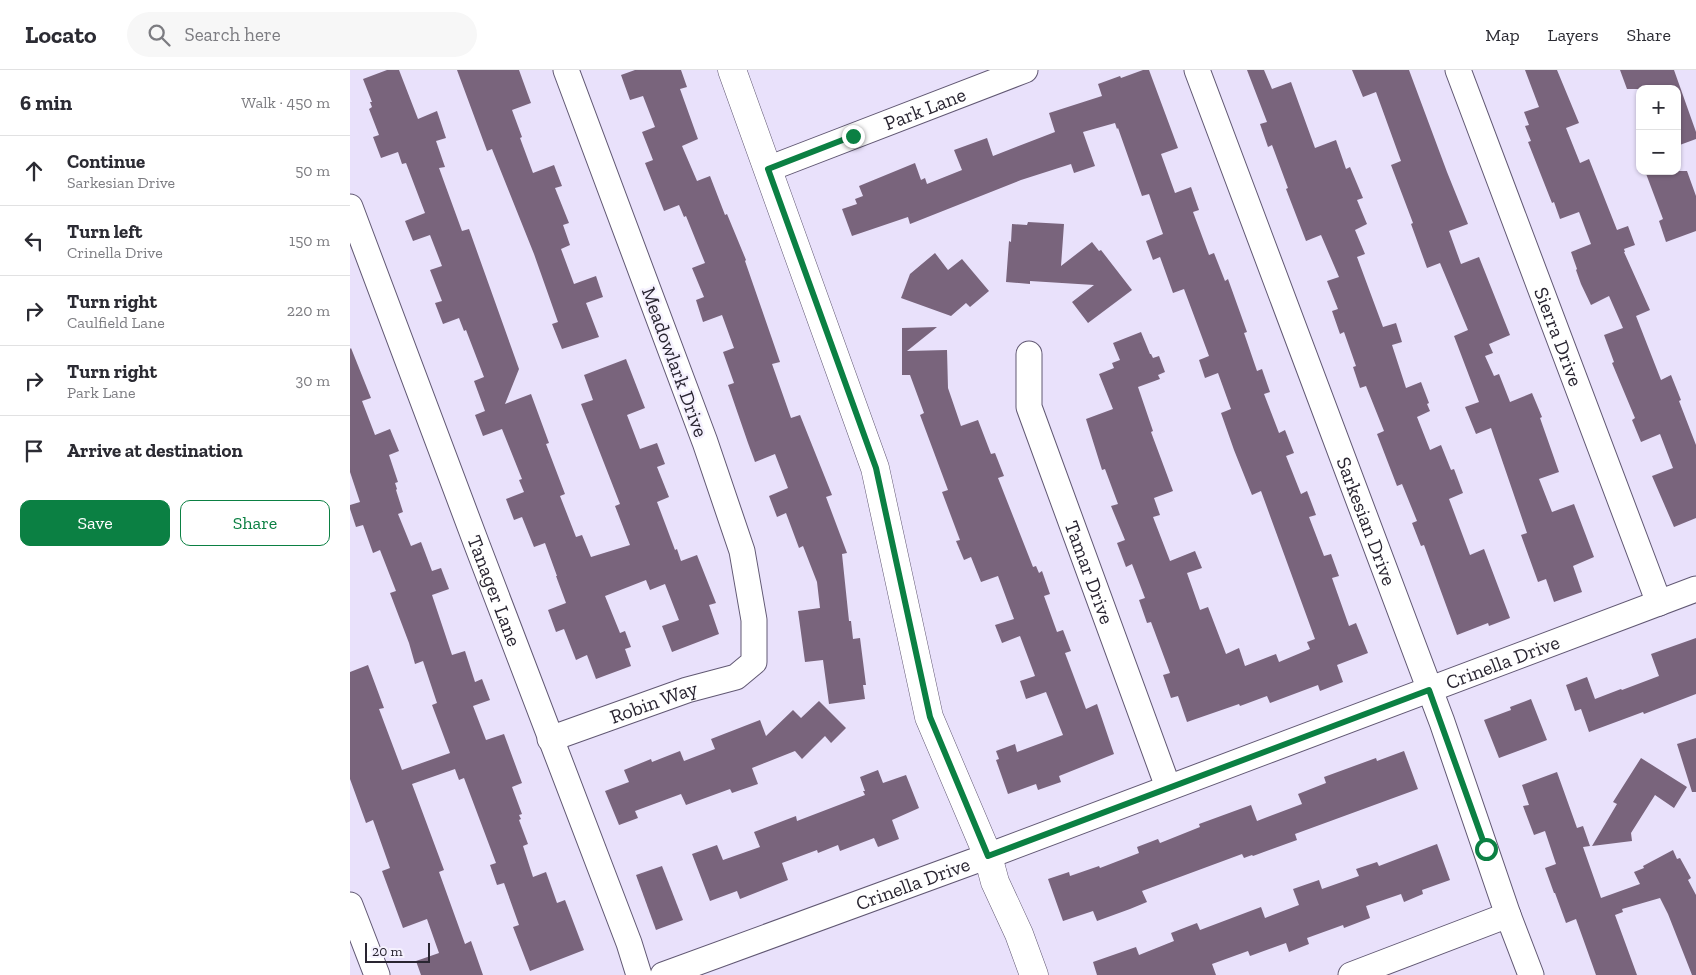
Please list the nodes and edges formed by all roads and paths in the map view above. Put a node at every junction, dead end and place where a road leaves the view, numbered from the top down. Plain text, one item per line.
1 (566, 70) edge
2 (732, 70) edge
3 (1025, 70) edge
4 (1197, 70) edge
5 (1458, 70) edge
6 (768, 169) junction
7 (350, 207) edge
8 (1029, 354) dead end
9 (1696, 589) edge
10 (1659, 603) junction
11 (754, 662) joint
12 (1429, 690) junction
13 (550, 739) junction
14 (1168, 787) junction
15 (988, 856) junction
16 (350, 905) edge
17 (1508, 915) junction
18 (377, 975) edge
19 (639, 975) edge
20 (663, 975) edge
21 (1034, 975) edge
22 (1351, 975) edge
23 (1531, 975) edge

1 - 11 street, Meadowlark Drive
2 - 6 main road
3 - 6 street, Park Lane
4 - 12 street, Sarkesian Drive
5 - 10 street, Sierra Drive
6 - 15 main road
7 - 13 street, Tanager Lane
8 - 14 street, Tamar Drive
9 - 10 street, Crinella Drive
10 - 12 street, Crinella Drive
11 - 13 street, Robin Way
12 - 14 street, Crinella Drive
12 - 17 street, Sarkesian Drive
13 - 19 street, Tanager Lane
14 - 15 street, Crinella Drive
15 - 20 street, Crinella Drive
15 - 21 main road
16 - 18 street
17 - 22 street
17 - 23 street, Sarkesian Drive

